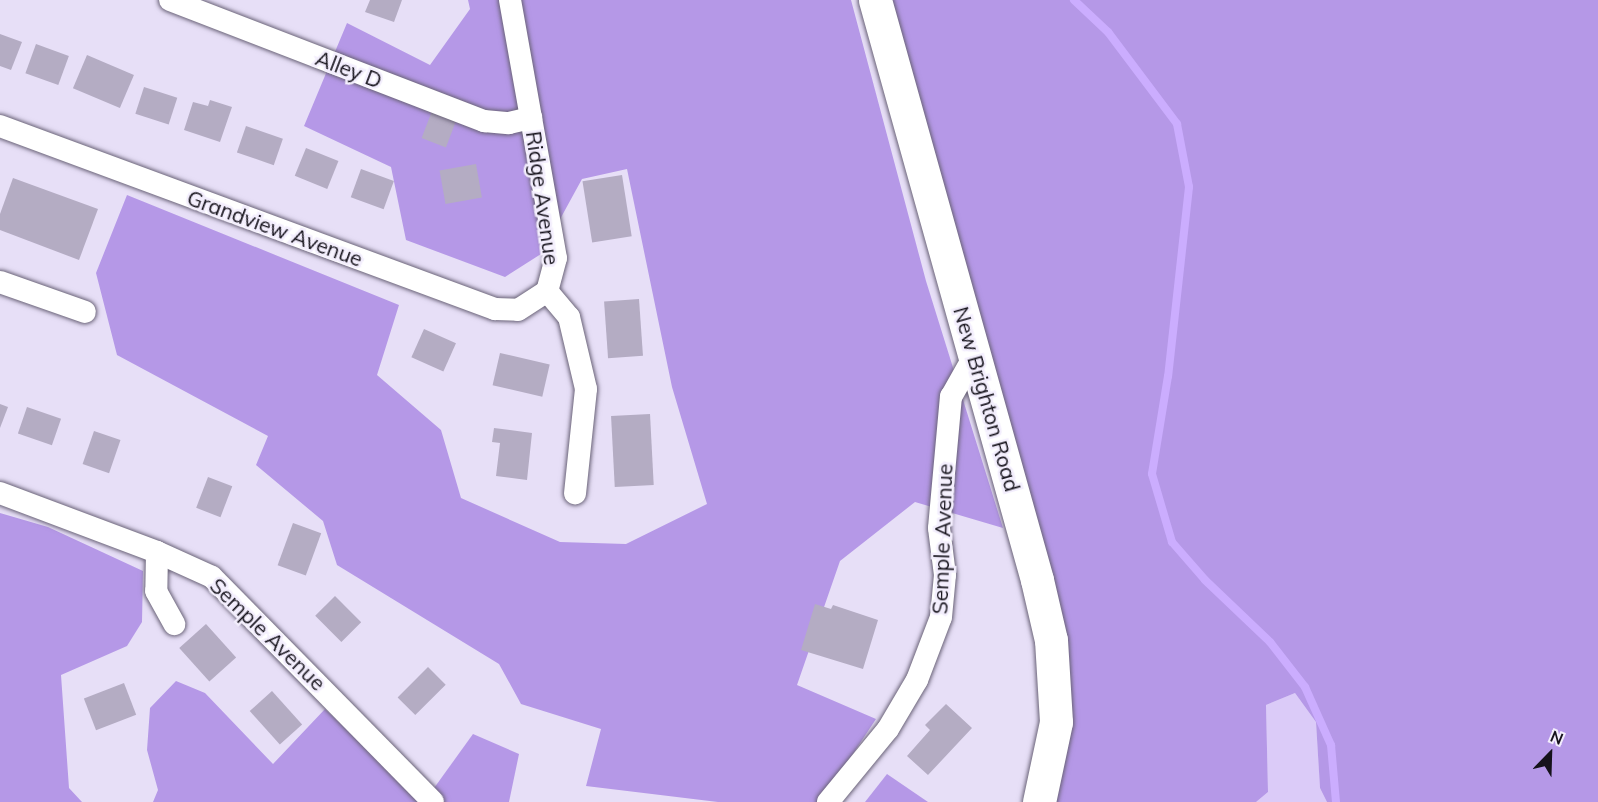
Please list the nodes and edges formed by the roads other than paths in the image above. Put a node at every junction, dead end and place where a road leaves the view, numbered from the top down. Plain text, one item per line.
1 (170, 0) edge
2 (510, 0) edge
3 (875, 0) edge
4 (531, 118) junction
5 (0, 126) edge
6 (0, 282) edge
7 (547, 291) junction
8 (85, 312) dead end
9 (974, 356) junction
10 (0, 493) edge
11 (575, 493) dead end
12 (158, 552) junction
13 (174, 624) dead end
14 (433, 802) edge
15 (828, 802) edge
16 (1039, 802) edge

1 - 4 street, Alley D
2 - 4 street, Ridge Avenue
3 - 9 street, New Brighton Road
4 - 7 street, Ridge Avenue
5 - 7 street, Grandview Avenue
6 - 8 street
7 - 11 street, Ridge Avenue
9 - 15 street, Semple Avenue
9 - 16 street, New Brighton Road
10 - 12 street, Semple Avenue
12 - 13 street
12 - 14 street, Semple Avenue

